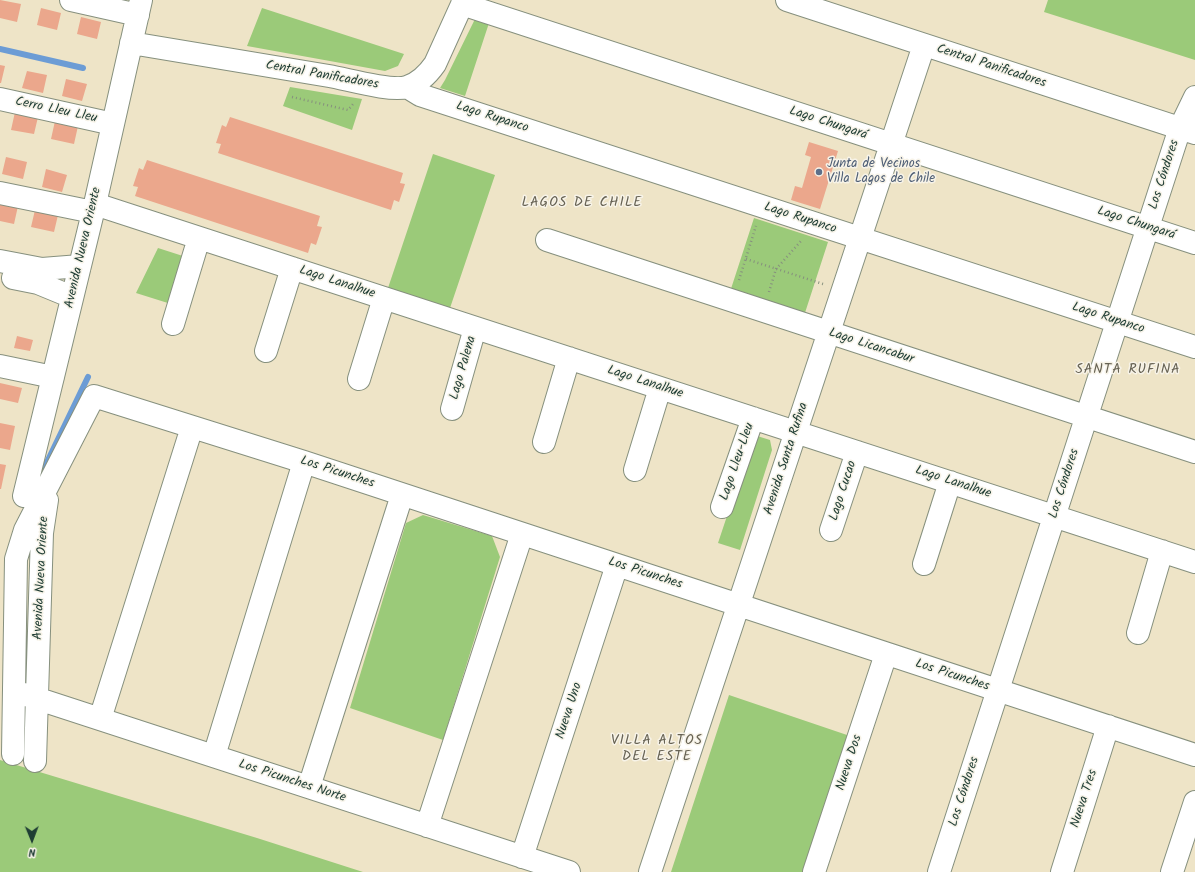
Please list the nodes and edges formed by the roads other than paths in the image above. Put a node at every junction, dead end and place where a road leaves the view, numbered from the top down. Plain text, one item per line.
1 (71, 0) edge
2 (788, 0) edge
3 (463, 2) edge
4 (139, 8) edge
5 (132, 43) junction
6 (924, 45) junction
7 (407, 87) junction
8 (1195, 97) edge
9 (0, 99) edge
10 (113, 124) junction
11 (1187, 131) edge
12 (892, 144) junction
13 (0, 192) edge
14 (94, 208) junction
15 (1147, 228) junction
16 (198, 238) junction
17 (860, 238) junction
18 (547, 240) dead end
19 (1195, 243) edge
20 (0, 261) edge
21 (80, 266) junction
22 (292, 268) junction
23 (0, 275) edge
24 (72, 297) junction
25 (384, 298) junction
26 (1117, 322) junction
27 (173, 324) dead end
28 (475, 328) junction
29 (829, 333) junction
30 (1195, 347) edge
31 (266, 351) dead end
32 (569, 358) junction
33 (0, 366) edge
34 (53, 377) junction
35 (359, 379) dead end
36 (660, 388) junction
37 (452, 409) dead end
38 (1086, 417) junction
39 (753, 418) junction
40 (192, 427) junction
41 (796, 432) junction
42 (544, 442) dead end
43 (857, 452) junction
44 (1195, 452) edge
45 (304, 462) junction
46 (635, 470) dead end
47 (55, 472) junction
48 (950, 482) junction
49 (402, 495) junction
50 (24, 496) dead end
51 (722, 507) dead end
52 (1054, 516) junction
53 (831, 530) dead end
54 (522, 534) junction
55 (1162, 551) junction
56 (1195, 562) edge
57 (924, 564) dead end
58 (617, 565) junction
59 (739, 605) junction
60 (1138, 633) dead end
61 (886, 654) junction
62 (997, 690) junction
63 (14, 691) junction
64 (37, 699) junction
65 (100, 719) junction
66 (1108, 726) junction
67 (13, 754) dead end
68 (1195, 755) edge
69 (214, 756) junction
70 (35, 760) dead end
71 (309, 787) junction
72 (1195, 802) edge
73 (427, 826) junction
74 (522, 857) junction
75 (570, 872) edge
76 (650, 872) edge
77 (814, 872) edge
78 (938, 872) edge
79 (1062, 872) edge
80 (1172, 872) edge

1 - 4 street
2 - 6 street, Central Panificadores
3 - 7 street
3 - 12 street, Lago Chungará
4 - 5 street, Avenida Nueva Oriente
5 - 7 street, Central Panificadores
5 - 10 street, Avenida Nueva Oriente
6 - 11 street, Central Panificadores
6 - 12 street, Avenida Santa Rufina
7 - 17 street, Lago Rupanco
8 - 11 street, Los Cóndores
9 - 10 street, Cerro Lleu Lleu
10 - 14 street, Avenida Nueva Oriente
11 - 15 street, Los Cóndores
12 - 15 street, Lago Chungará
12 - 17 street, Avenida Santa Rufina
13 - 14 street, Lago Lanalhue
14 - 16 street, Lago Lanalhue
14 - 21 street, Avenida Nueva Oriente
15 - 19 street, Lago Chungará
15 - 26 street, Los Cóndores
16 - 22 street, Lago Lanalhue
16 - 27 street
17 - 26 street, Lago Rupanco
17 - 29 street, Avenida Santa Rufina
18 - 29 street, Lago Licancabur
20 - 21 street
21 - 24 street, Avenida Nueva Oriente
22 - 25 street, Lago Lanalhue
22 - 31 street
23 - 24 street
24 - 34 street, Avenida Nueva Oriente
25 - 28 street, Lago Lanalhue
25 - 35 street
26 - 30 street, Lago Rupanco
26 - 38 street, Los Cóndores
28 - 32 street, Lago Lanalhue
28 - 37 street, Lago Palena
29 - 38 street, Lago Licancabur
29 - 41 street, Avenida Santa Rufina
32 - 36 street, Lago Lanalhue
32 - 42 street
33 - 34 street
34 - 50 street, Avenida Nueva Oriente
36 - 39 street, Lago Lanalhue
36 - 46 street
38 - 44 street, Lago Licancabur
38 - 52 street, Los Cóndores
39 - 41 street, Lago Lanalhue
39 - 51 street, Lago Lleu-Lleu
40 - 45 street, Los Picunches
40 - 47 street, Los Picunches
40 - 65 street
41 - 43 street, Lago Lanalhue
41 - 59 street, Avenida Santa Rufina
43 - 48 street, Lago Lanalhue
43 - 53 street, Lago Cucao
45 - 49 street, Los Picunches
45 - 69 street
47 - 63 street, Avenida Nueva Oriente
47 - 64 street, Avenida Nueva Oriente
48 - 52 street, Lago Lanalhue
48 - 57 street
49 - 54 street, Los Picunches
49 - 71 street
52 - 55 street, Lago Lanalhue
52 - 62 street, Los Cóndores
54 - 58 street, Los Picunches
54 - 73 street
55 - 56 street, Lago Lanalhue
55 - 60 street
58 - 59 street, Los Picunches
58 - 74 street, Nueva Uno
59 - 61 street, Los Picunches
59 - 76 street, Avenida Santa Rufina
61 - 62 street, Los Picunches
61 - 77 street, Nueva Dos
62 - 66 street, Los Picunches
62 - 78 street, Los Cóndores
63 - 64 street, Los Picunches Norte
63 - 67 street, Avenida Nueva Oriente
64 - 65 street, Los Picunches Norte
64 - 70 street, Avenida Nueva Oriente
65 - 69 street, Los Picunches Norte
66 - 68 street, Los Picunches
66 - 79 street, Nueva Tres
69 - 71 street, Los Picunches Norte
71 - 73 street, Los Picunches Norte
72 - 80 street
73 - 74 street, Los Picunches Norte
74 - 75 street, Los Picunches Norte

